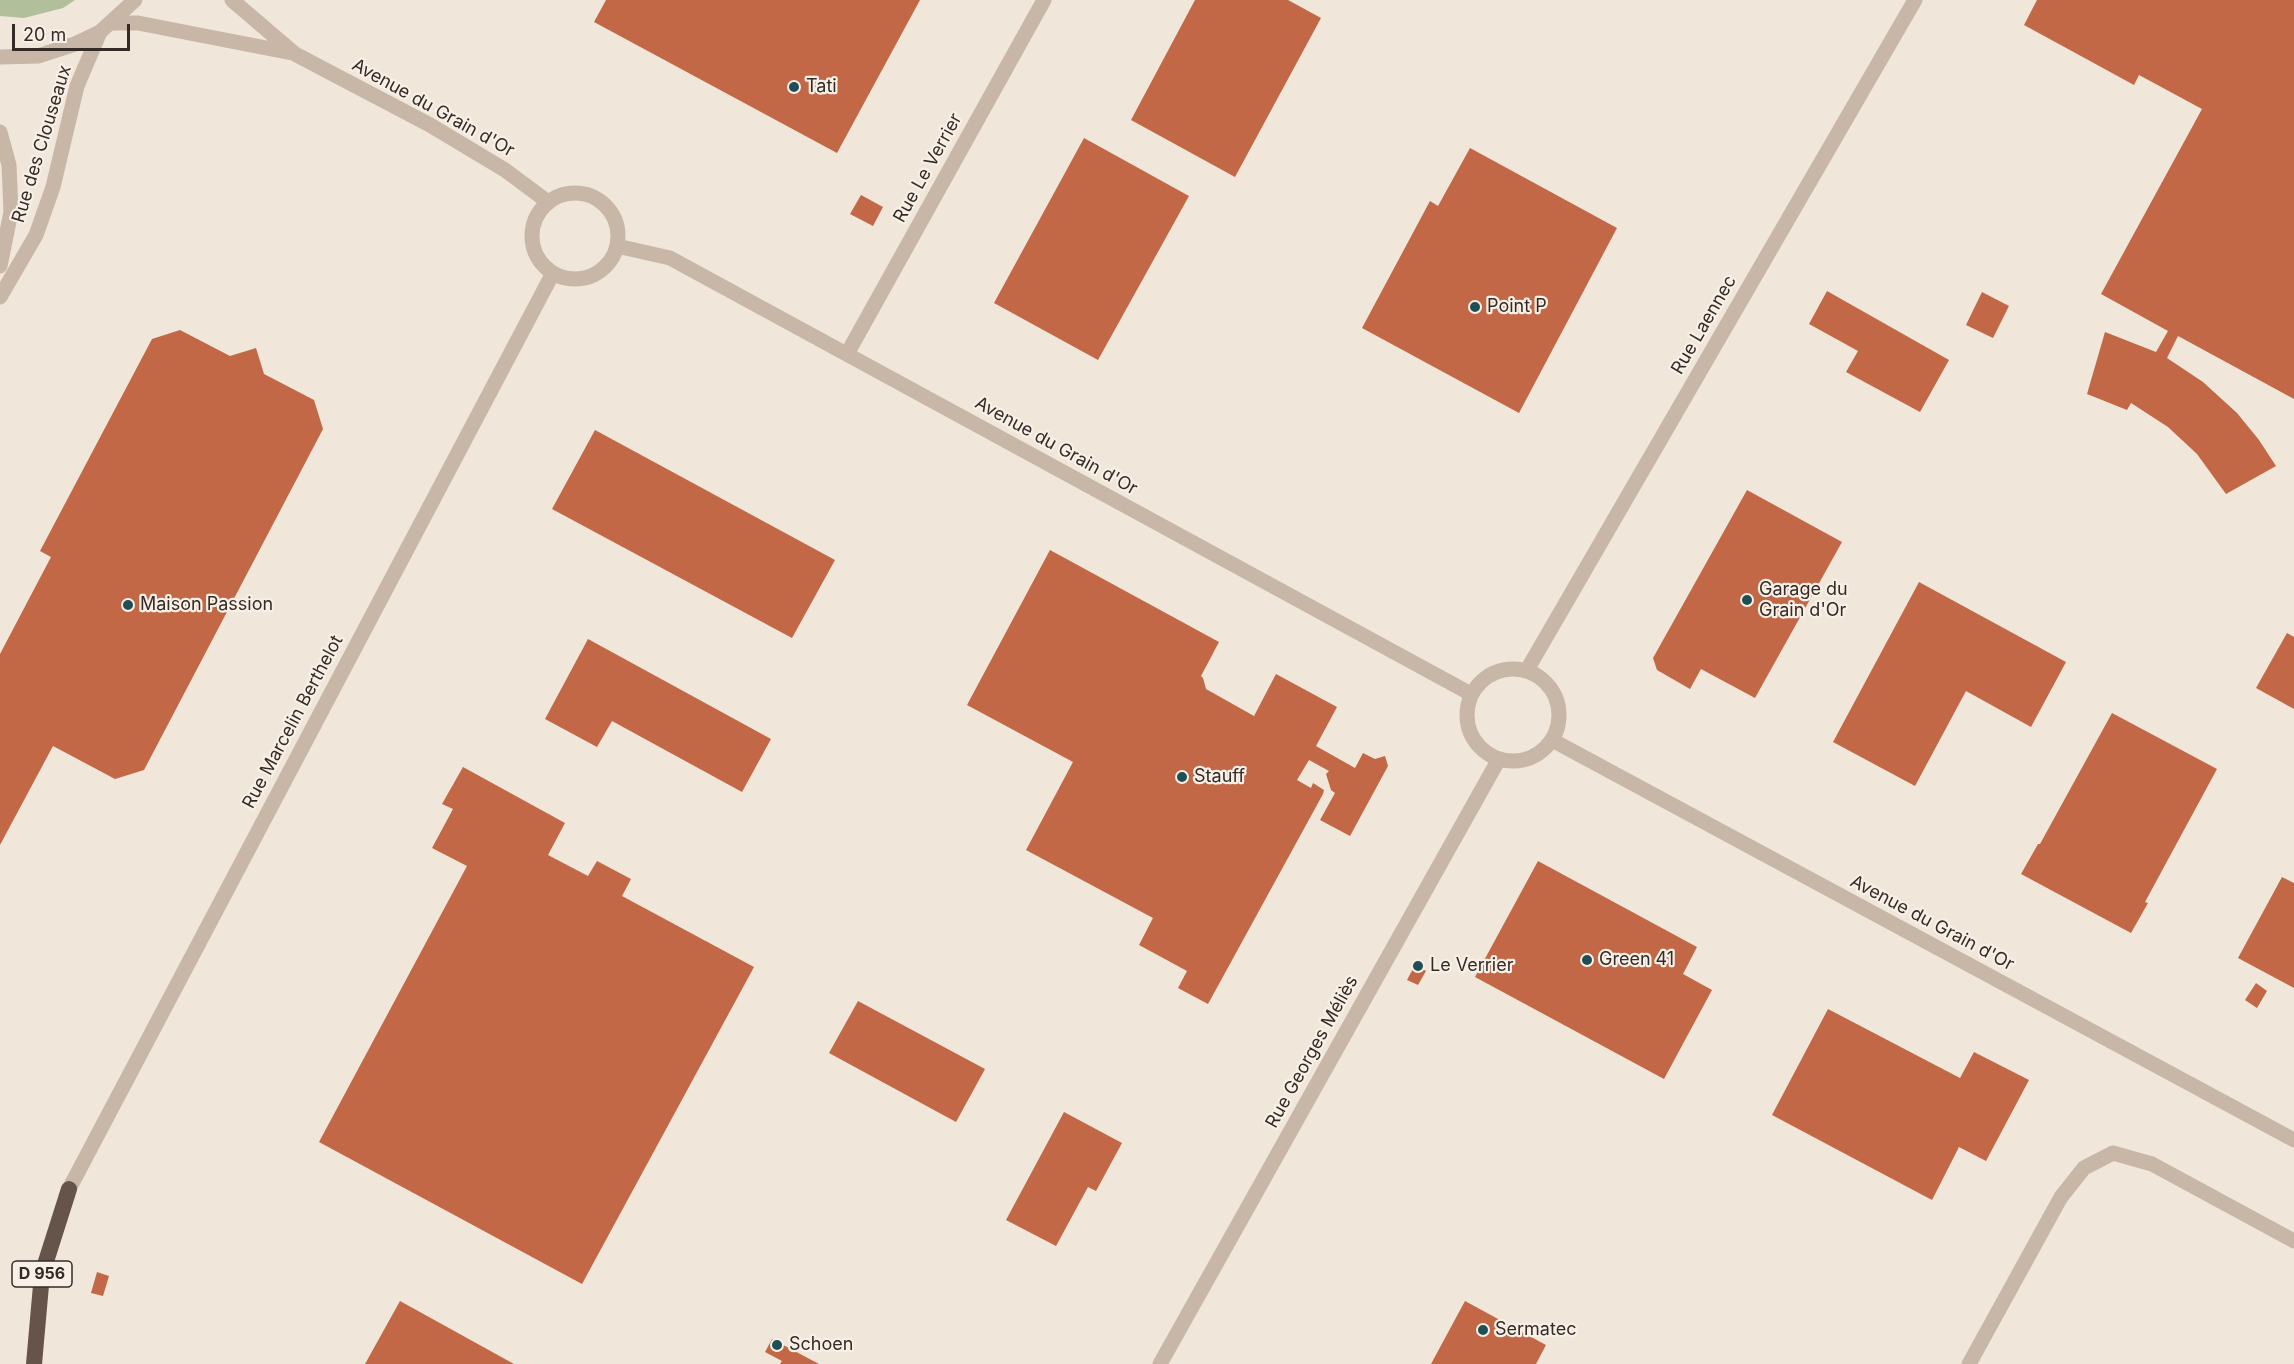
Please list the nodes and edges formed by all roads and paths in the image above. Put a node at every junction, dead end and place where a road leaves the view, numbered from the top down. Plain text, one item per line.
1 (135, 0) edge
2 (232, 0) edge
3 (1044, 0) edge
4 (1915, 0) edge
5 (106, 27) junction
6 (295, 54) junction
7 (0, 57) edge
8 (0, 132) edge
9 (548, 202) junction
10 (617, 246) junction
11 (0, 266) edge
12 (553, 273) junction
13 (0, 297) edge
14 (847, 354) junction
15 (1527, 670) junction
16 (1471, 694) junction
17 (1552, 740) junction
18 (1499, 759) junction
19 (2294, 1140) edge
20 (69, 1189) joint
21 (2294, 1241) edge
22 (34, 1364) edge
23 (1160, 1364) edge
24 (1969, 1364) edge

1 - 5 street
2 - 6 street, Avenue du Grain d'Or
3 - 14 street, Rue Le Verrier
4 - 15 street, Rue Laennec
5 - 6 street, Avenue du Grain d'Or
5 - 7 street
5 - 13 street, Rue des Clouseaux
6 - 9 street, Avenue du Grain d'Or
8 - 11 street, Rue des Clouseaux
9 - 10 street
9 - 12 street
10 - 12 street
10 - 14 street, Avenue du Grain d'Or
12 - 20 street, Rue Marcelin Berthelot
14 - 16 street, Avenue du Grain d'Or
15 - 16 street
15 - 17 street
16 - 18 street
17 - 18 street
17 - 19 street, Avenue du Grain d'Or
18 - 23 street, Rue Georges Méliès
20 - 22 highway, D 956
21 - 24 street

